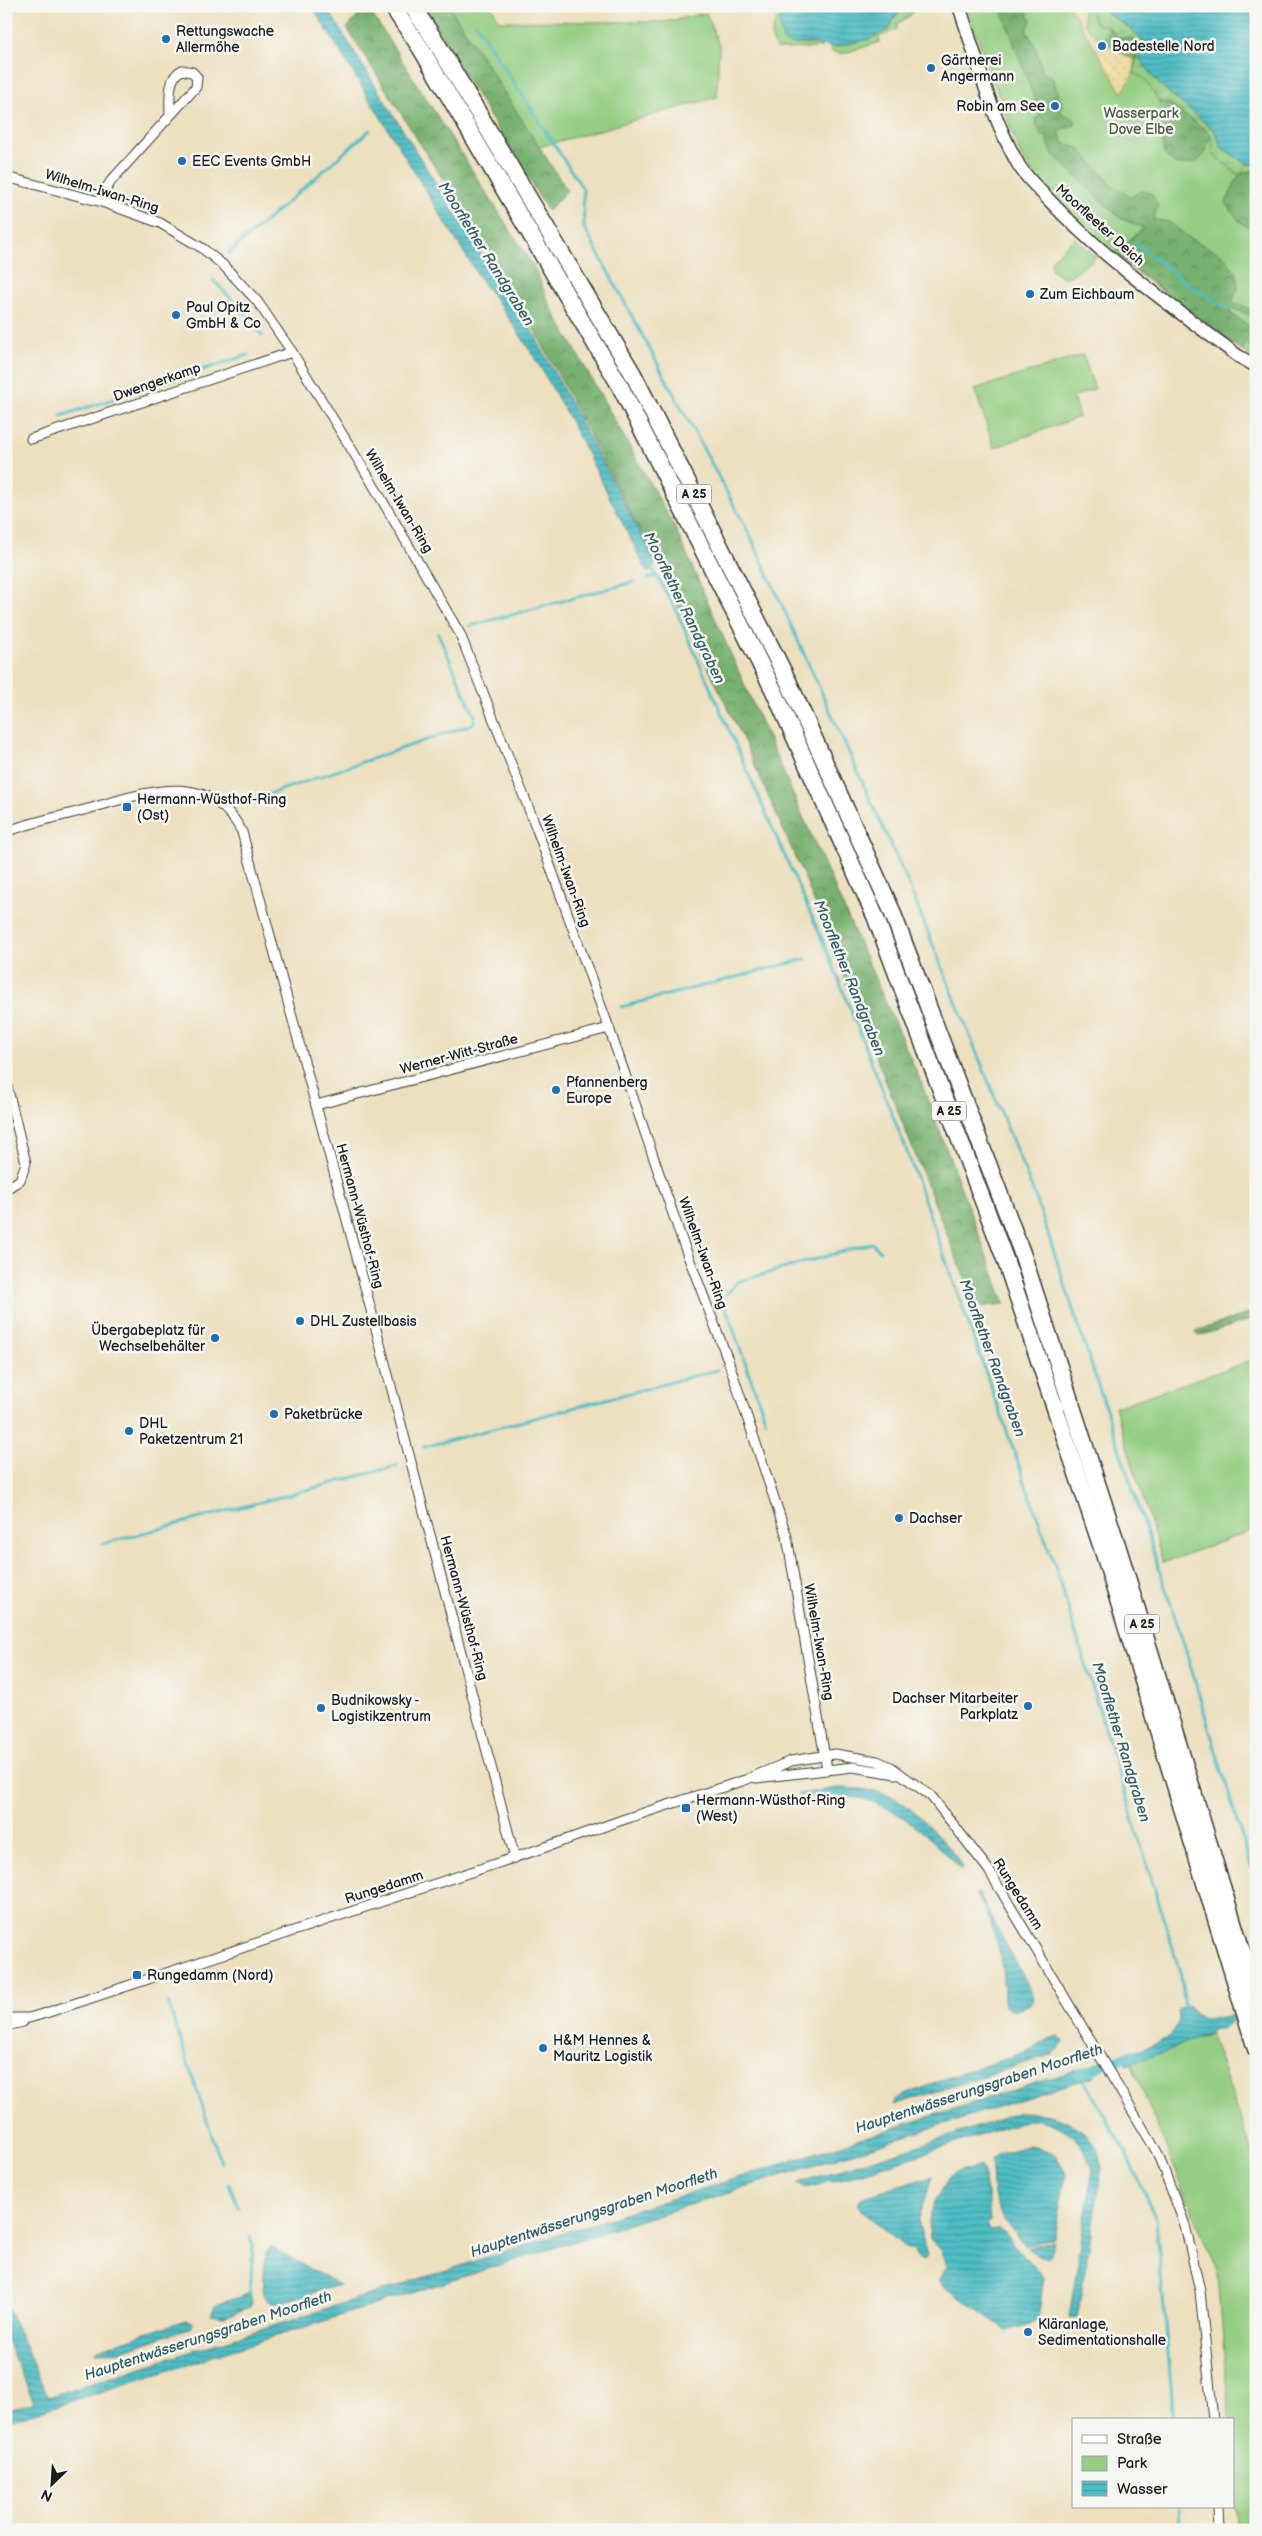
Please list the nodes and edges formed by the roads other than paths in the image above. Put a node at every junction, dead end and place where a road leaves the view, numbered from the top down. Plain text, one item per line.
1 (385, 6) edge
2 (392, 6) edge
3 (412, 6) edge
4 (959, 6) edge
5 (420, 47) junction
6 (170, 115) junction
7 (6, 177) edge
8 (102, 202) junction
9 (292, 352) junction
10 (1256, 366) edge
11 (31, 439) dead end
12 (6, 832) edge
13 (609, 1028) junction
14 (6, 1082) edge
15 (316, 1105) junction
16 (6, 1189) edge
17 (825, 1755) junction
18 (827, 1769) junction
19 (906, 1778) junction
20 (745, 1780) junction
21 (515, 1858) junction
22 (1249, 2001) edge
23 (6, 2018) edge
24 (29, 2018) junction
25 (6, 2026) edge
26 (1256, 2048) edge
27 (1213, 2418) edge
28 (1218, 2508) edge
29 (1219, 2530) edge

1 - 5 highway
2 - 5 highway, A 25
3 - 22 highway, A 25
4 - 10 street, Moorfleeter Deich
5 - 22 highway, A 25
6 - 6 street
6 - 8 street
7 - 8 street, Wilhelm-Iwan-Ring
8 - 9 street, Wilhelm-Iwan-Ring
9 - 11 street, Dwengerkamp
9 - 13 street, Wilhelm-Iwan-Ring
12 - 15 street, Hermann-Wüsthof-Ring
13 - 15 street, Werner-Witt-Straße
13 - 17 street, Wilhelm-Iwan-Ring
14 - 16 street
15 - 21 street, Hermann-Wüsthof-Ring
17 - 18 street, Wilhelm-Iwan-Ring
17 - 19 street, Rungedamm
17 - 20 street, Rungedamm
18 - 19 street, Rungedamm
18 - 20 street, Rungedamm
19 - 27 street, Rungedamm
20 - 21 street, Rungedamm
21 - 24 street, Rungedamm
22 - 26 highway, A 25
23 - 24 street, Rungedamm
24 - 25 street, Rungedamm
28 - 29 street

